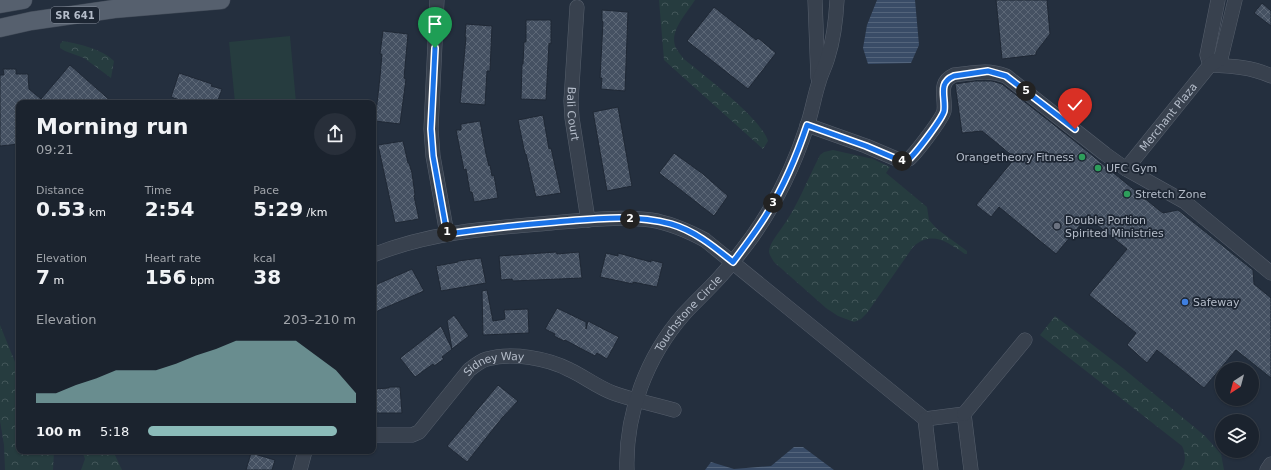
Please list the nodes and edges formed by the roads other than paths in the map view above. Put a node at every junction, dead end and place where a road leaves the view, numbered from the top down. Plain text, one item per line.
1 (23, 0) edge
2 (221, 0) edge
3 (437, 0) edge
4 (815, 0) edge
5 (837, 0) edge
6 (1218, 0) edge
7 (1235, 0) edge
8 (152, 3) edge
9 (0, 4) edge
10 (577, 7) dead end
11 (0, 28) edge
12 (1210, 65) junction
13 (1271, 76) edge
14 (819, 83) junction
15 (807, 125) junction
16 (1126, 169) junction
17 (588, 220) junction
18 (447, 234) junction
19 (376, 254) edge
20 (733, 262) junction
21 (1271, 273) edge
22 (1025, 340) dead end
23 (637, 399) junction
24 (674, 410) dead end
25 (964, 414) junction
26 (925, 419) junction
27 (376, 436) edge
28 (305, 454) edge
29 (1271, 464) edge
30 (300, 470) edge
31 (627, 470) edge
32 (931, 470) edge
33 (971, 470) edge
34 (1267, 470) edge

1 - 9 main road
2 - 8 main road, SR 641
3 - 18 street
4 - 14 street, Touchstone Circle
5 - 14 street, Touchstone Circle
6 - 12 street
7 - 12 street, Merchant Plaza
8 - 11 main road, SR 641
10 - 17 street, Bali Court
12 - 13 street
12 - 16 street, Merchant Plaza
14 - 15 street, Touchstone Circle
15 - 16 street
15 - 20 street, Touchstone Circle
16 - 21 street
17 - 18 street
17 - 20 street
18 - 19 street
20 - 23 street, Touchstone Circle
20 - 26 street
22 - 25 street
23 - 24 street, Sidney Way
23 - 27 street, Sidney Way
23 - 31 street, Touchstone Circle
25 - 26 street
25 - 33 street
26 - 32 street
28 - 30 street
29 - 34 street

